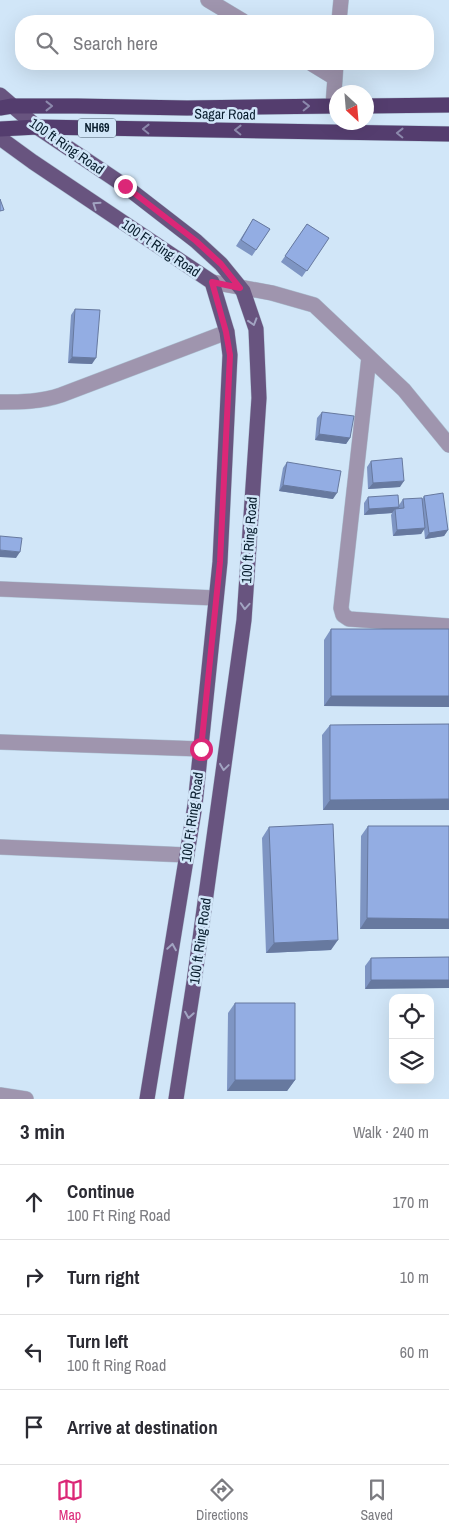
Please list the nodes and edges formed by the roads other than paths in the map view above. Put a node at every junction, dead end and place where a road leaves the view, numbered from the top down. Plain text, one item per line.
1 (208, 0) edge
2 (340, 0) edge
3 (233, 15) edge
4 (339, 15) edge
5 (335, 71) edge
6 (335, 85) edge
7 (0, 95) edge
8 (449, 104) edge
9 (329, 106) edge
10 (374, 106) edge
11 (6, 107) edge
12 (37, 127) junction
13 (0, 129) edge
14 (449, 134) edge
15 (0, 138) edge
16 (212, 282) junction
17 (240, 288) junction
18 (226, 332) junction
19 (368, 357) junction
20 (0, 402) edge
21 (449, 445) edge
22 (0, 589) edge
23 (216, 598) junction
24 (449, 626) edge
25 (0, 742) edge
26 (201, 749) junction
27 (0, 847) edge
28 (187, 856) junction
29 (0, 1095) edge
30 (26, 1099) edge
31 (147, 1099) edge
32 (176, 1099) edge

1 - 3 street
2 - 4 street
5 - 6 street
7 - 11 main road, 100 ft Ring Road
8 - 10 highway
11 -> 9 highway, Sagar Road / NH69
11 - 12 main road, 100 ft Ring Road
12 - 13 highway, Sagar Road / NH69
14 -> 12 highway, Sagar Road / NH69
12 - 17 main road, 100 ft Ring Road
16 -> 15 main road, 100 Ft Ring Road
16 - 17 street
16 - 18 main road, 100 Ft Ring Road
17 - 19 street
17 -> 32 main road, 100 ft Ring Road
18 - 20 street
18 - 23 main road, 100 Ft Ring Road
19 - 21 street
19 - 24 street
22 - 23 street
23 - 26 main road, 100 Ft Ring Road
25 - 26 street
26 - 28 main road, 100 Ft Ring Road
27 - 28 street
31 -> 28 main road, 100 Ft Ring Road
29 - 30 street

